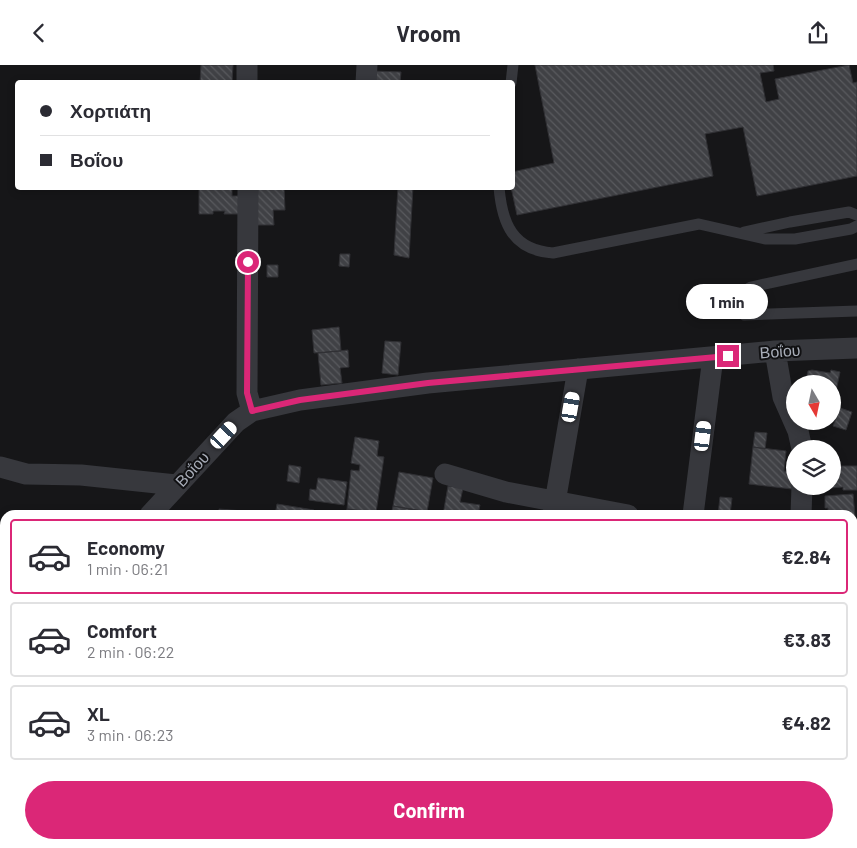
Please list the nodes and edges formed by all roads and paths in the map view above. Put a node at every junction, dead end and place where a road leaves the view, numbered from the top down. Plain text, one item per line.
1 (247, 65) edge
2 (367, 65) edge
3 (513, 65) edge
4 (248, 80) edge
5 (366, 80) edge
6 (511, 80) edge
7 (248, 190) edge
8 (499, 190) edge
9 (857, 215) edge
10 (857, 226) edge
11 (742, 233) junction
12 (857, 264) edge
13 (857, 311) edge
14 (857, 348) edge
15 (775, 351) junction
16 (713, 357) junction
17 (578, 369) junction
18 (252, 411) junction
19 (800, 440) edge
20 (0, 467) edge
21 (446, 474) dead end
22 (176, 485) junction
23 (802, 495) edge
24 (554, 508) edge
25 (154, 510) edge
26 (575, 510) edge
27 (694, 510) edge
28 (801, 510) edge

1 - 4 street
2 - 5 street
3 - 6 lane
7 - 18 street
8 - 11 lane
9 - 11 lane
10 - 11 lane
12 - 13 lane
14 - 15 street, Βοΐου
15 - 16 street, Βοΐου
15 - 19 street
16 - 17 street, Βοΐου
16 - 27 street
17 - 18 street, Βοΐου
17 - 24 street
18 - 22 street, Βοΐου
20 - 22 street
21 - 24 street
22 - 25 street, Βοΐου
23 - 28 street
24 - 26 street

